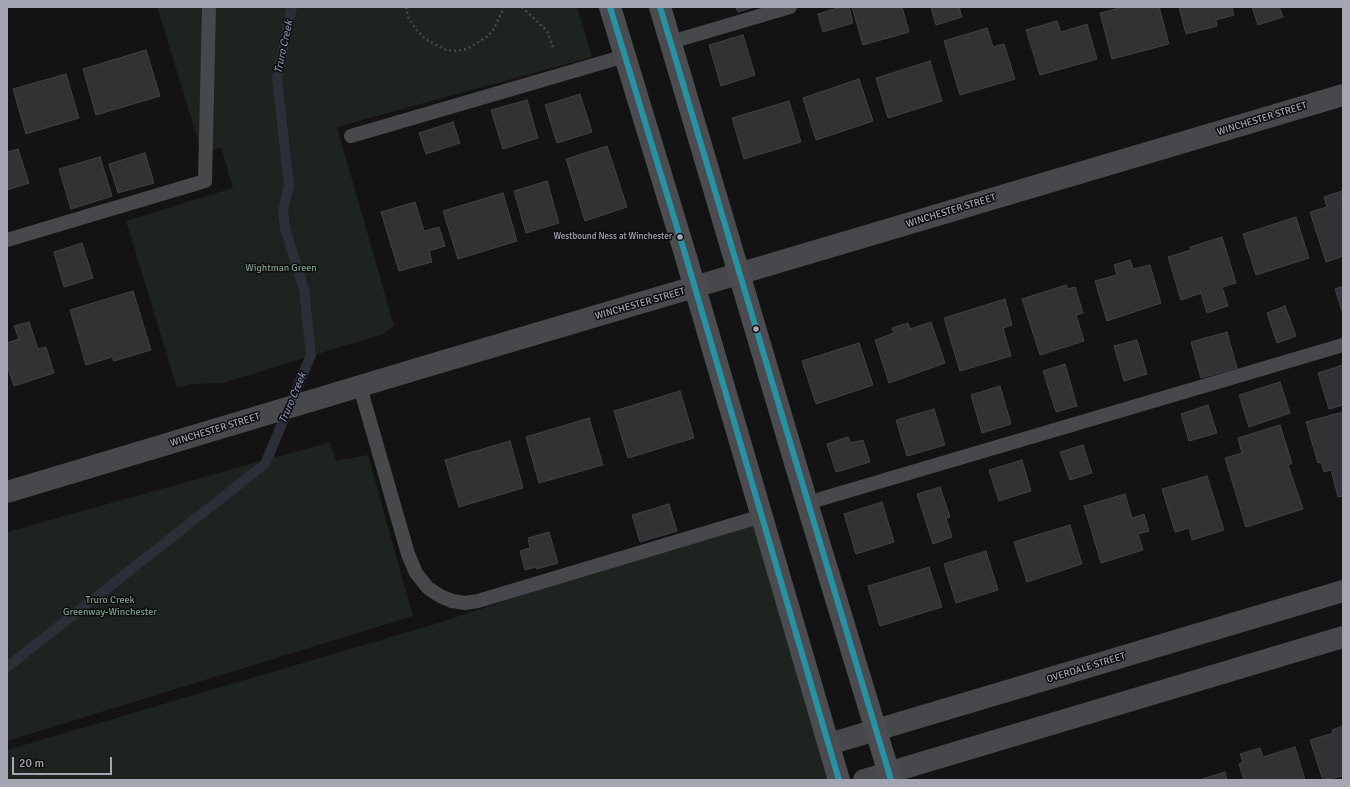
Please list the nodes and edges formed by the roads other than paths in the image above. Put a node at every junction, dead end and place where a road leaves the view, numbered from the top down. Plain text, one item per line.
1 (209, 7) edge
2 (610, 7) edge
3 (660, 7) edge
4 (790, 7) edge
5 (671, 42) junction
6 (624, 56) junction
7 (1343, 95) edge
8 (351, 136) dead end
9 (7, 240) edge
10 (740, 274) junction
11 (695, 288) junction
12 (1343, 345) edge
13 (360, 387) junction
14 (7, 492) edge
15 (807, 503) junction
16 (762, 516) junction
17 (1343, 591) edge
18 (1343, 637) edge
19 (876, 730) junction
20 (829, 744) junction
21 (890, 776) edge
22 (839, 780) edge
23 (864, 780) edge

1 - 9 lane
2 - 6 main road
3 - 5 main road
4 - 5 lane
5 - 10 main road
6 - 8 lane
6 - 11 main road
7 - 10 street, WINCHESTER STREET
10 - 11 street, WINCHESTER STREET
10 - 15 main road
11 - 13 street, WINCHESTER STREET
11 - 16 main road
12 - 15 lane
13 - 14 street, WINCHESTER STREET
13 - 16 lane
15 - 19 main road
16 - 20 main road
17 - 19 street, OVERDALE STREET
18 - 21 street
19 - 20 street, OVERDALE STREET
19 - 21 main road
20 - 22 main road
21 - 23 street

